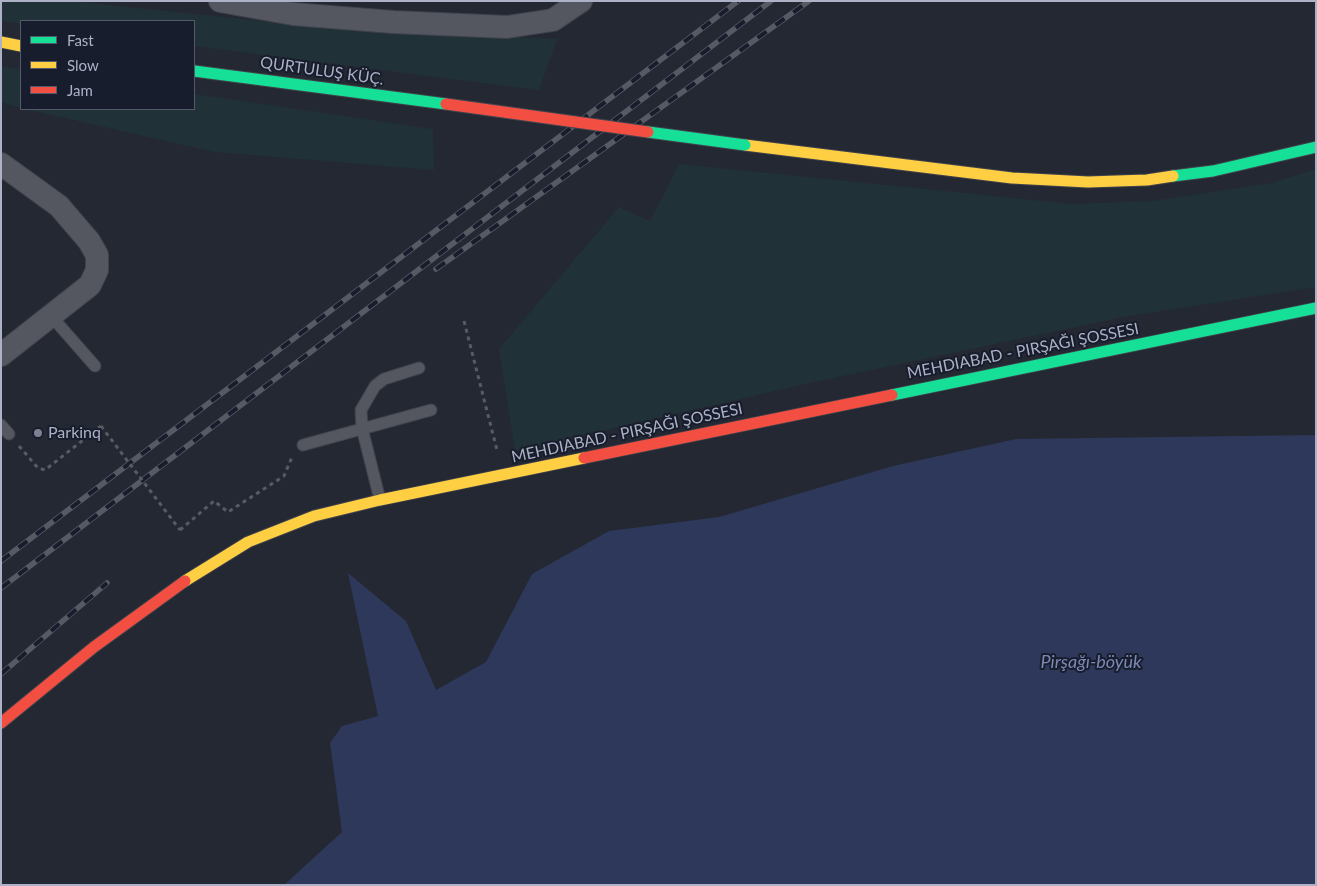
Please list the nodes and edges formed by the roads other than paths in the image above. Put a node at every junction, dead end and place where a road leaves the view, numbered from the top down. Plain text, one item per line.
1 (220, 1) edge
2 (581, 1) edge
3 (1, 42) edge
4 (20, 46) edge
5 (195, 71) edge
6 (1316, 147) edge
7 (1, 164) edge
8 (1316, 308) edge
9 (52, 316) junction
10 (1, 355) edge
11 (95, 366) dead end
12 (419, 368) dead end
13 (431, 410) dead end
14 (362, 428) junction
15 (304, 445) road end
16 (380, 500) junction
17 (1, 722) edge

1 - 2 street
3 - 4 main road
5 - 6 main road, QURTULUŞ KÜÇ., bridge
7 - 9 street
8 - 16 main road
9 - 10 street
9 - 11 lane
12 - 14 lane
13 - 14 lane
14 - 15 lane
14 - 16 lane
16 - 17 main road

